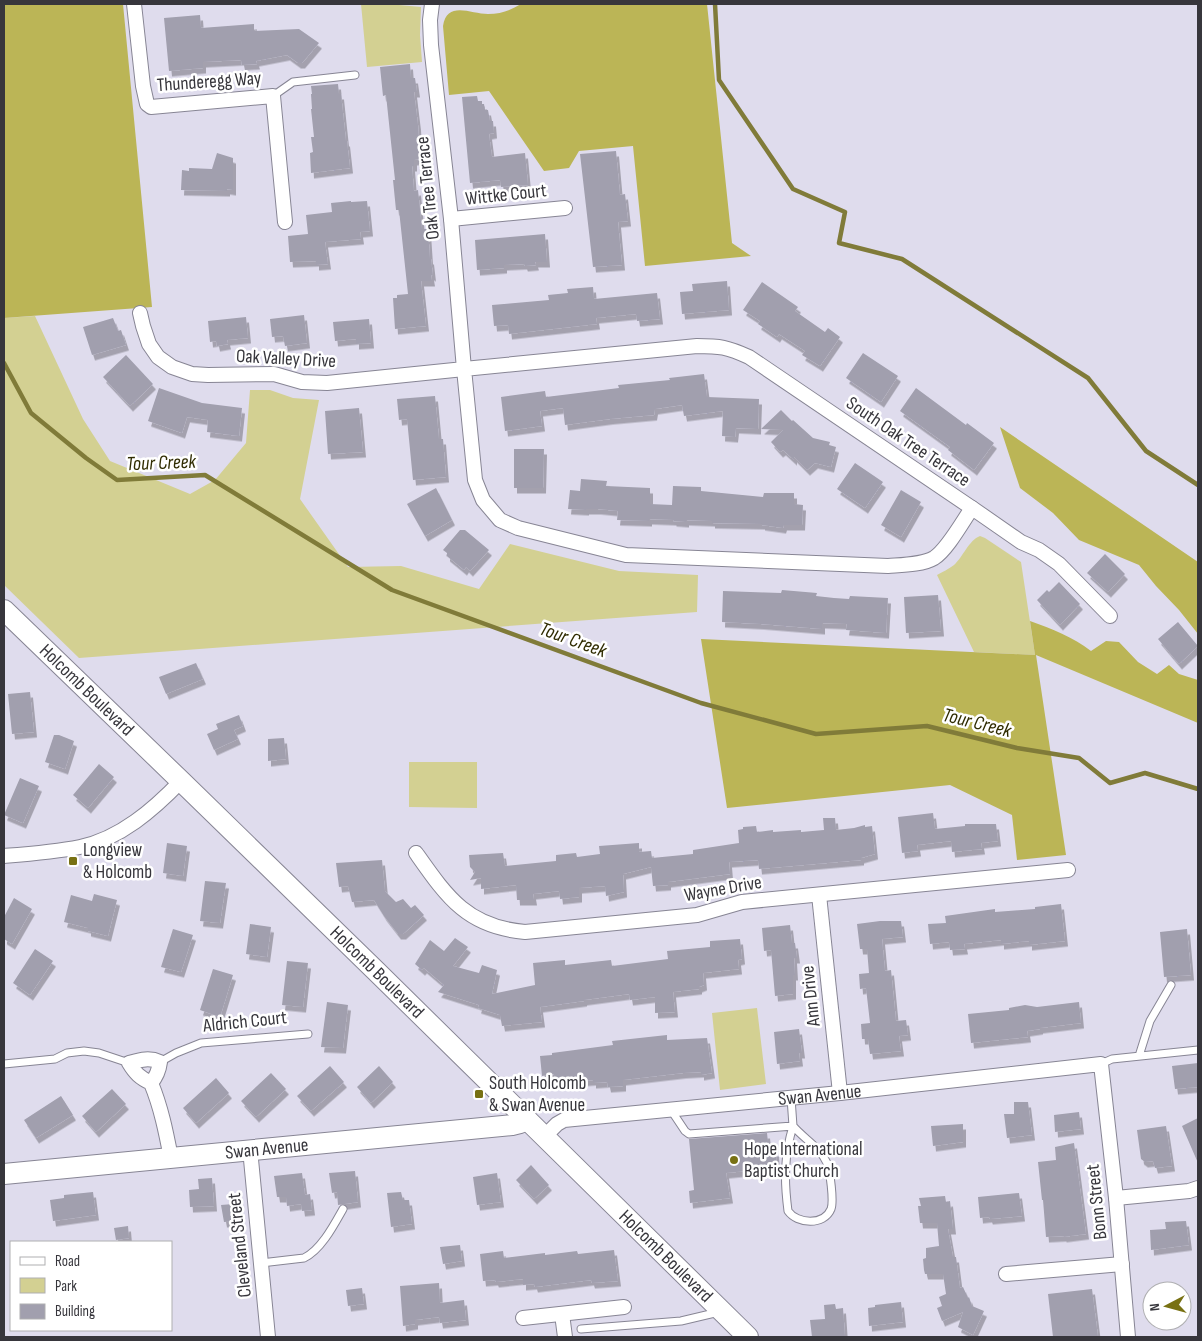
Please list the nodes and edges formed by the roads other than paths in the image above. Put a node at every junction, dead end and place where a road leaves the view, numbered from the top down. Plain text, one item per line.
1 (134, 4) edge
2 (432, 4) edge
3 (355, 75) dead end
4 (273, 96) junction
5 (565, 208) dead end
6 (450, 219) junction
7 (285, 222) dead end
8 (140, 313) dead end
9 (464, 369) junction
10 (972, 508) junction
11 (4, 610) edge
12 (1110, 616) dead end
13 (181, 781) junction
14 (416, 853) dead end
15 (4, 856) edge
16 (1068, 870) dead end
17 (819, 895) junction
18 (1171, 986) dead end
19 (308, 1034) dead end
20 (1198, 1050) edge
21 (1138, 1056) junction
22 (160, 1062) junction
23 (129, 1063) junction
24 (4, 1064) edge
25 (1101, 1064) junction
26 (151, 1083) junction
27 (840, 1094) junction
28 (791, 1098) junction
29 (671, 1110) junction
30 (526, 1118) junction
31 (793, 1126) junction
32 (544, 1136) junction
33 (250, 1150) junction
34 (171, 1158) junction
35 (4, 1174) edge
36 (1198, 1188) edge
37 (1116, 1198) junction
38 (343, 1208) dead end
39 (261, 1263) junction
40 (1122, 1264) junction
41 (1006, 1274) dead end
42 (624, 1307) dead end
43 (722, 1311) junction
44 (562, 1314) junction
45 (523, 1318) dead end
46 (581, 1329) dead end
47 (268, 1337) edge
48 (565, 1337) edge
49 (748, 1337) edge
50 (1128, 1337) edge

1 - 4 street, Thunderegg Way
2 - 6 street, Oak Tree Terrace
3 - 4 lane
4 - 7 street
5 - 6 street, Wittke Court
6 - 9 street, Oak Tree Terrace
8 - 9 street, Oak Valley Drive
9 - 10 street, South Oak Tree Terrace
9 - 10 street, South Oak Tree Terrace
10 - 12 street
11 - 13 street, Holcomb Boulevard
13 - 15 street
13 - 30 street, Holcomb Boulevard
14 - 17 street, Wayne Drive
16 - 17 street, Wayne Drive
17 - 27 street, Ann Drive
18 - 21 lane
19 - 22 lane, Aldrich Court
20 - 21 lane
21 - 25 lane
22 - 23 street
22 - 26 street
23 - 24 lane
23 - 26 street
25 - 27 street, Swan Avenue
25 - 37 street, Bonn Street
26 - 34 street
27 - 28 street, Swan Avenue
28 - 29 street, Swan Avenue
28 - 31 lane
29 - 31 lane
29 - 32 street, Swan Avenue
30 - 32 street, Holcomb Boulevard
30 - 33 street, Swan Avenue
31 - 31 lane
32 - 43 street, Holcomb Boulevard
33 - 34 street, Swan Avenue
33 - 39 street, Cleveland Street
34 - 35 street, Swan Avenue
36 - 37 street
37 - 40 street, Bonn Street
38 - 39 lane
39 - 47 street, Cleveland Street
40 - 41 street
40 - 50 street, Bonn Street
42 - 44 street
43 - 46 lane
43 - 49 street, Holcomb Boulevard
44 - 45 street
44 - 48 street

